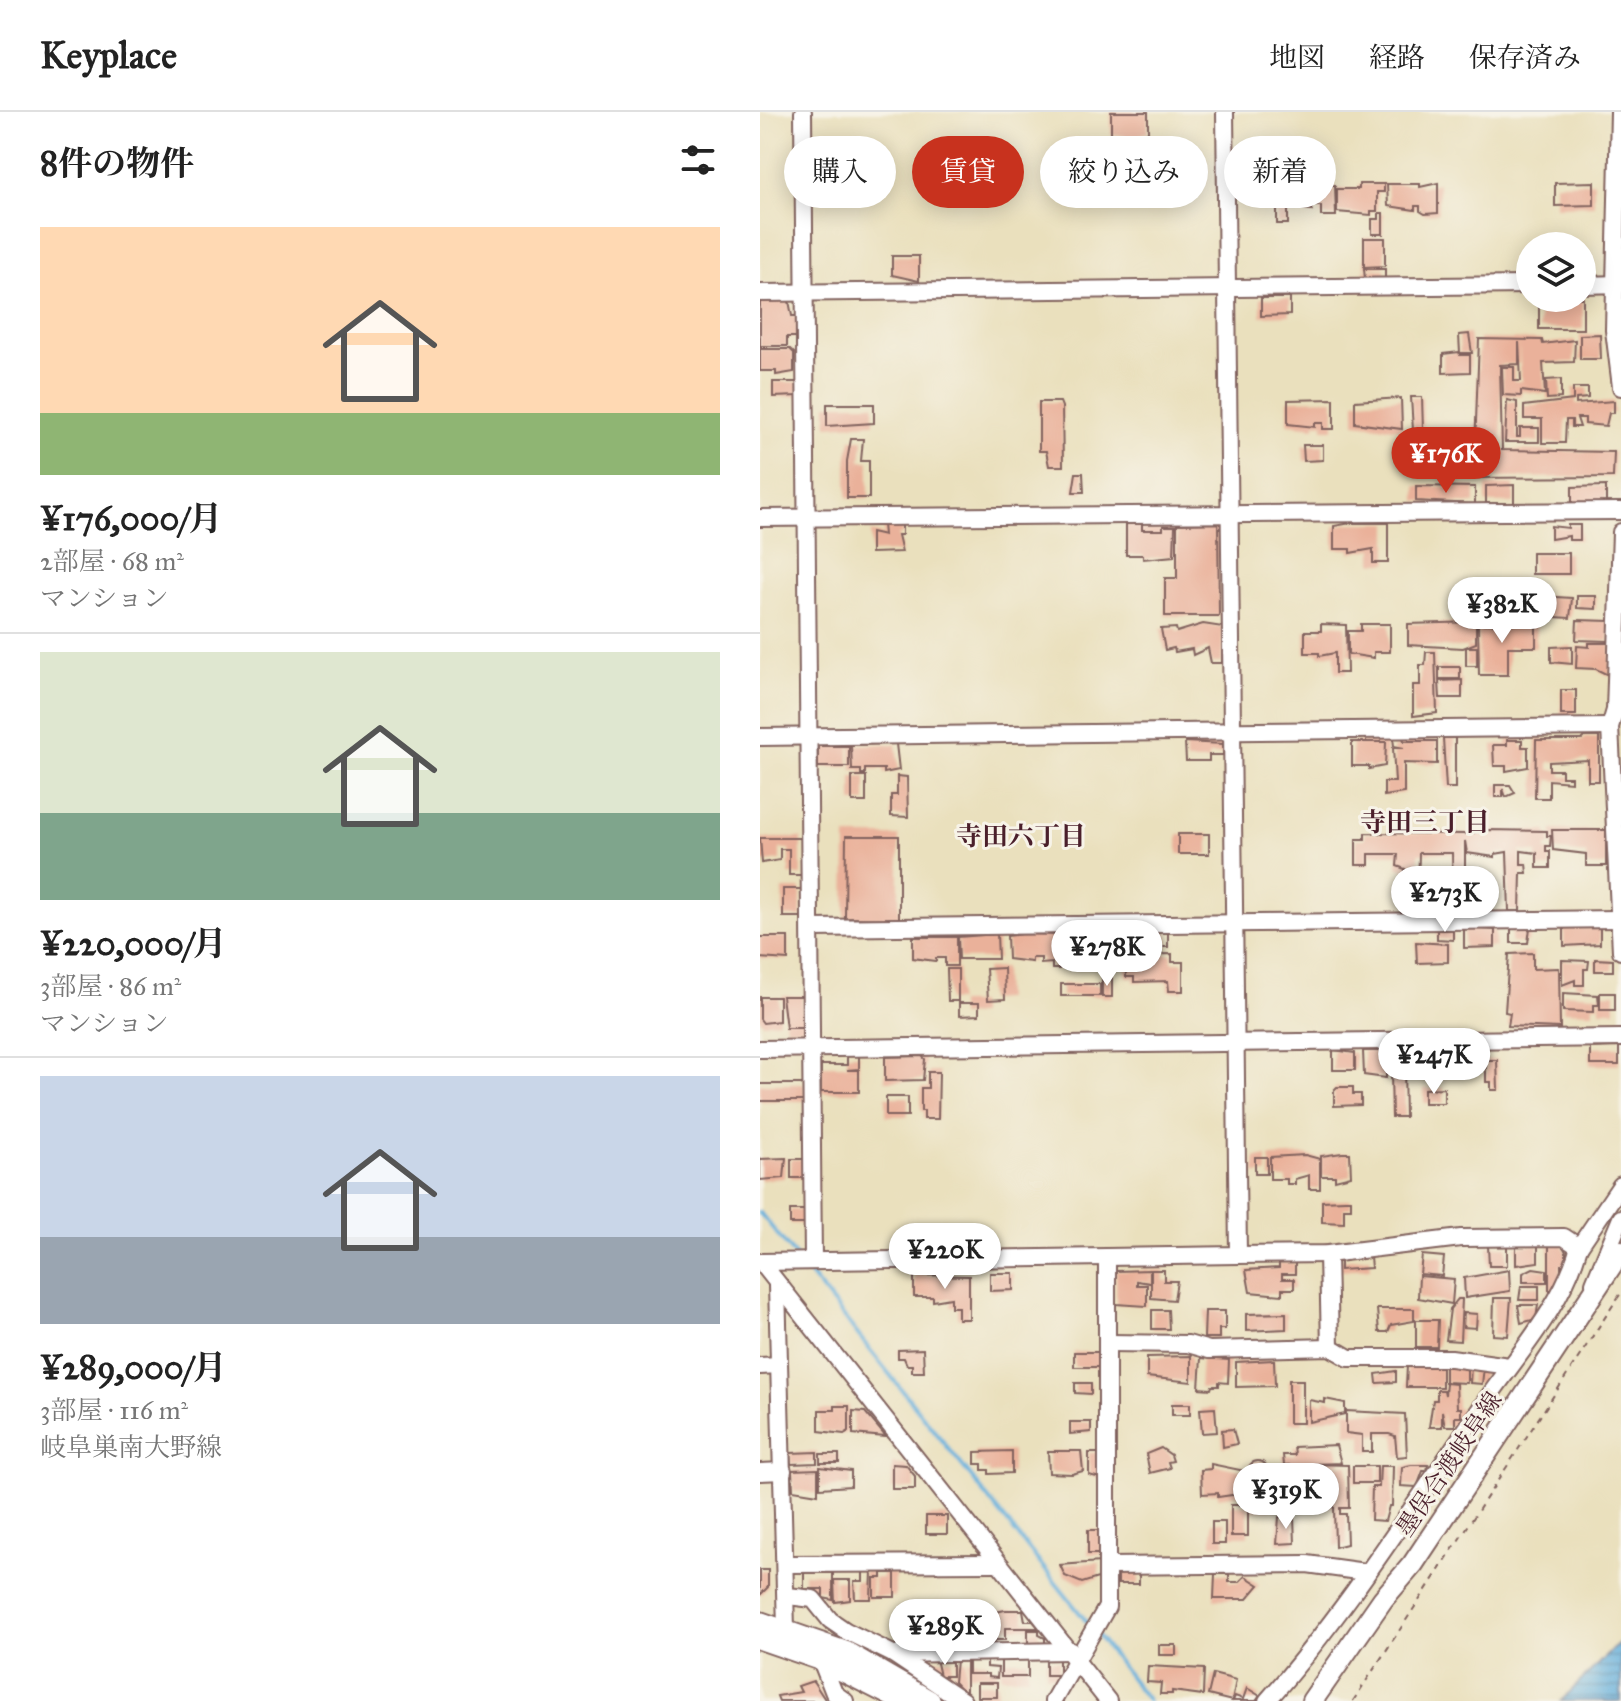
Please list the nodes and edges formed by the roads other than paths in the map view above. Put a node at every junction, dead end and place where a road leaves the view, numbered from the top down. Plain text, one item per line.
1 (803, 112) edge
2 (1225, 112) edge
3 (1619, 112) edge
4 (1618, 284) edge
5 (1516, 285) edge
6 (1596, 285) edge
7 (1227, 289) junction
8 (760, 293) edge
9 (805, 293) junction
10 (1621, 387) edge
11 (1621, 511) edge
12 (1230, 514) junction
13 (760, 518) edge
14 (808, 518) junction
15 (1621, 532) edge
16 (1618, 710) edge
17 (1610, 727) junction
18 (1231, 732) junction
19 (760, 737) edge
20 (810, 737) junction
21 (1618, 919) junction
22 (1234, 925) junction
23 (811, 928) junction
24 (1621, 939) edge
25 (1621, 951) edge
26 (1621, 1038) edge
27 (1235, 1045) junction
28 (760, 1049) edge
29 (812, 1049) junction
30 (1621, 1185) edge
31 (1621, 1218) edge
32 (1579, 1247) junction
33 (1621, 1251) edge
34 (1328, 1254) junction
35 (1238, 1255) junction
36 (1107, 1259) junction
37 (812, 1261) junction
38 (765, 1262) edge
39 (777, 1285) junction
40 (1590, 1299) junction
41 (1108, 1343) junction
42 (1330, 1347) junction
43 (779, 1365) junction
44 (760, 1366) edge
45 (1509, 1366) junction
46 (783, 1471) junction
47 (760, 1472) edge
48 (998, 1563) junction
49 (786, 1564) junction
50 (1108, 1566) junction
51 (1365, 1572) junction
52 (788, 1596) junction
53 (760, 1622) edge
54 (786, 1629) junction
55 (760, 1639) edge
56 (1078, 1652) junction
57 (893, 1654) junction
58 (821, 1660) junction
59 (852, 1674) junction
60 (841, 1698) edge
61 (855, 1701) edge
62 (902, 1701) edge
63 (930, 1701) edge
64 (963, 1701) edge
65 (1053, 1701) edge
66 (1108, 1701) edge
67 (1267, 1701) edge
68 (1312, 1701) edge

1 - 9 street
2 - 7 street
3 - 4 street
4 - 6 street
4 - 10 street
5 - 7 street
7 - 9 street
7 - 12 street
8 - 9 street
9 - 14 street
11 - 12 street
12 - 14 street
12 - 18 street
13 - 14 street
14 - 20 street
15 - 16 street
16 - 17 street
17 - 18 street
17 - 21 street
18 - 20 street
18 - 22 street
19 - 20 street
20 - 23 street
21 - 22 street
21 - 24 street
22 - 23 street
22 - 27 street
23 - 29 street
24 - 25 street
26 - 27 street
27 - 29 street
27 - 35 street
28 - 29 street
29 - 37 street
30 - 32 street
31 - 40 street
32 - 34 street
32 - 45 street
33 - 40 main road, 墨俣合渡岐阜線
34 - 35 street
34 - 42 street
35 - 36 street
36 - 37 street
36 - 41 street
37 - 38 street
38 - 39 street
39 - 43 street
39 - 48 street
40 - 68 main road, 墨俣合渡岐阜線
41 - 42 street
41 - 50 street
42 - 45 street
43 - 44 street
43 - 46 street
45 - 51 street
46 - 47 street
46 - 49 street
48 - 49 street
48 - 56 street
49 - 52 street
50 - 51 street
50 - 56 street
51 - 67 street
52 - 54 street
52 - 57 street
53 - 54 main road
54 - 63 main road
55 - 58 main road
56 - 57 street
56 - 65 street
56 - 66 street
57 - 64 street
58 - 59 main road
58 - 60 street
59 - 60 street
59 - 62 main road
60 - 61 street

